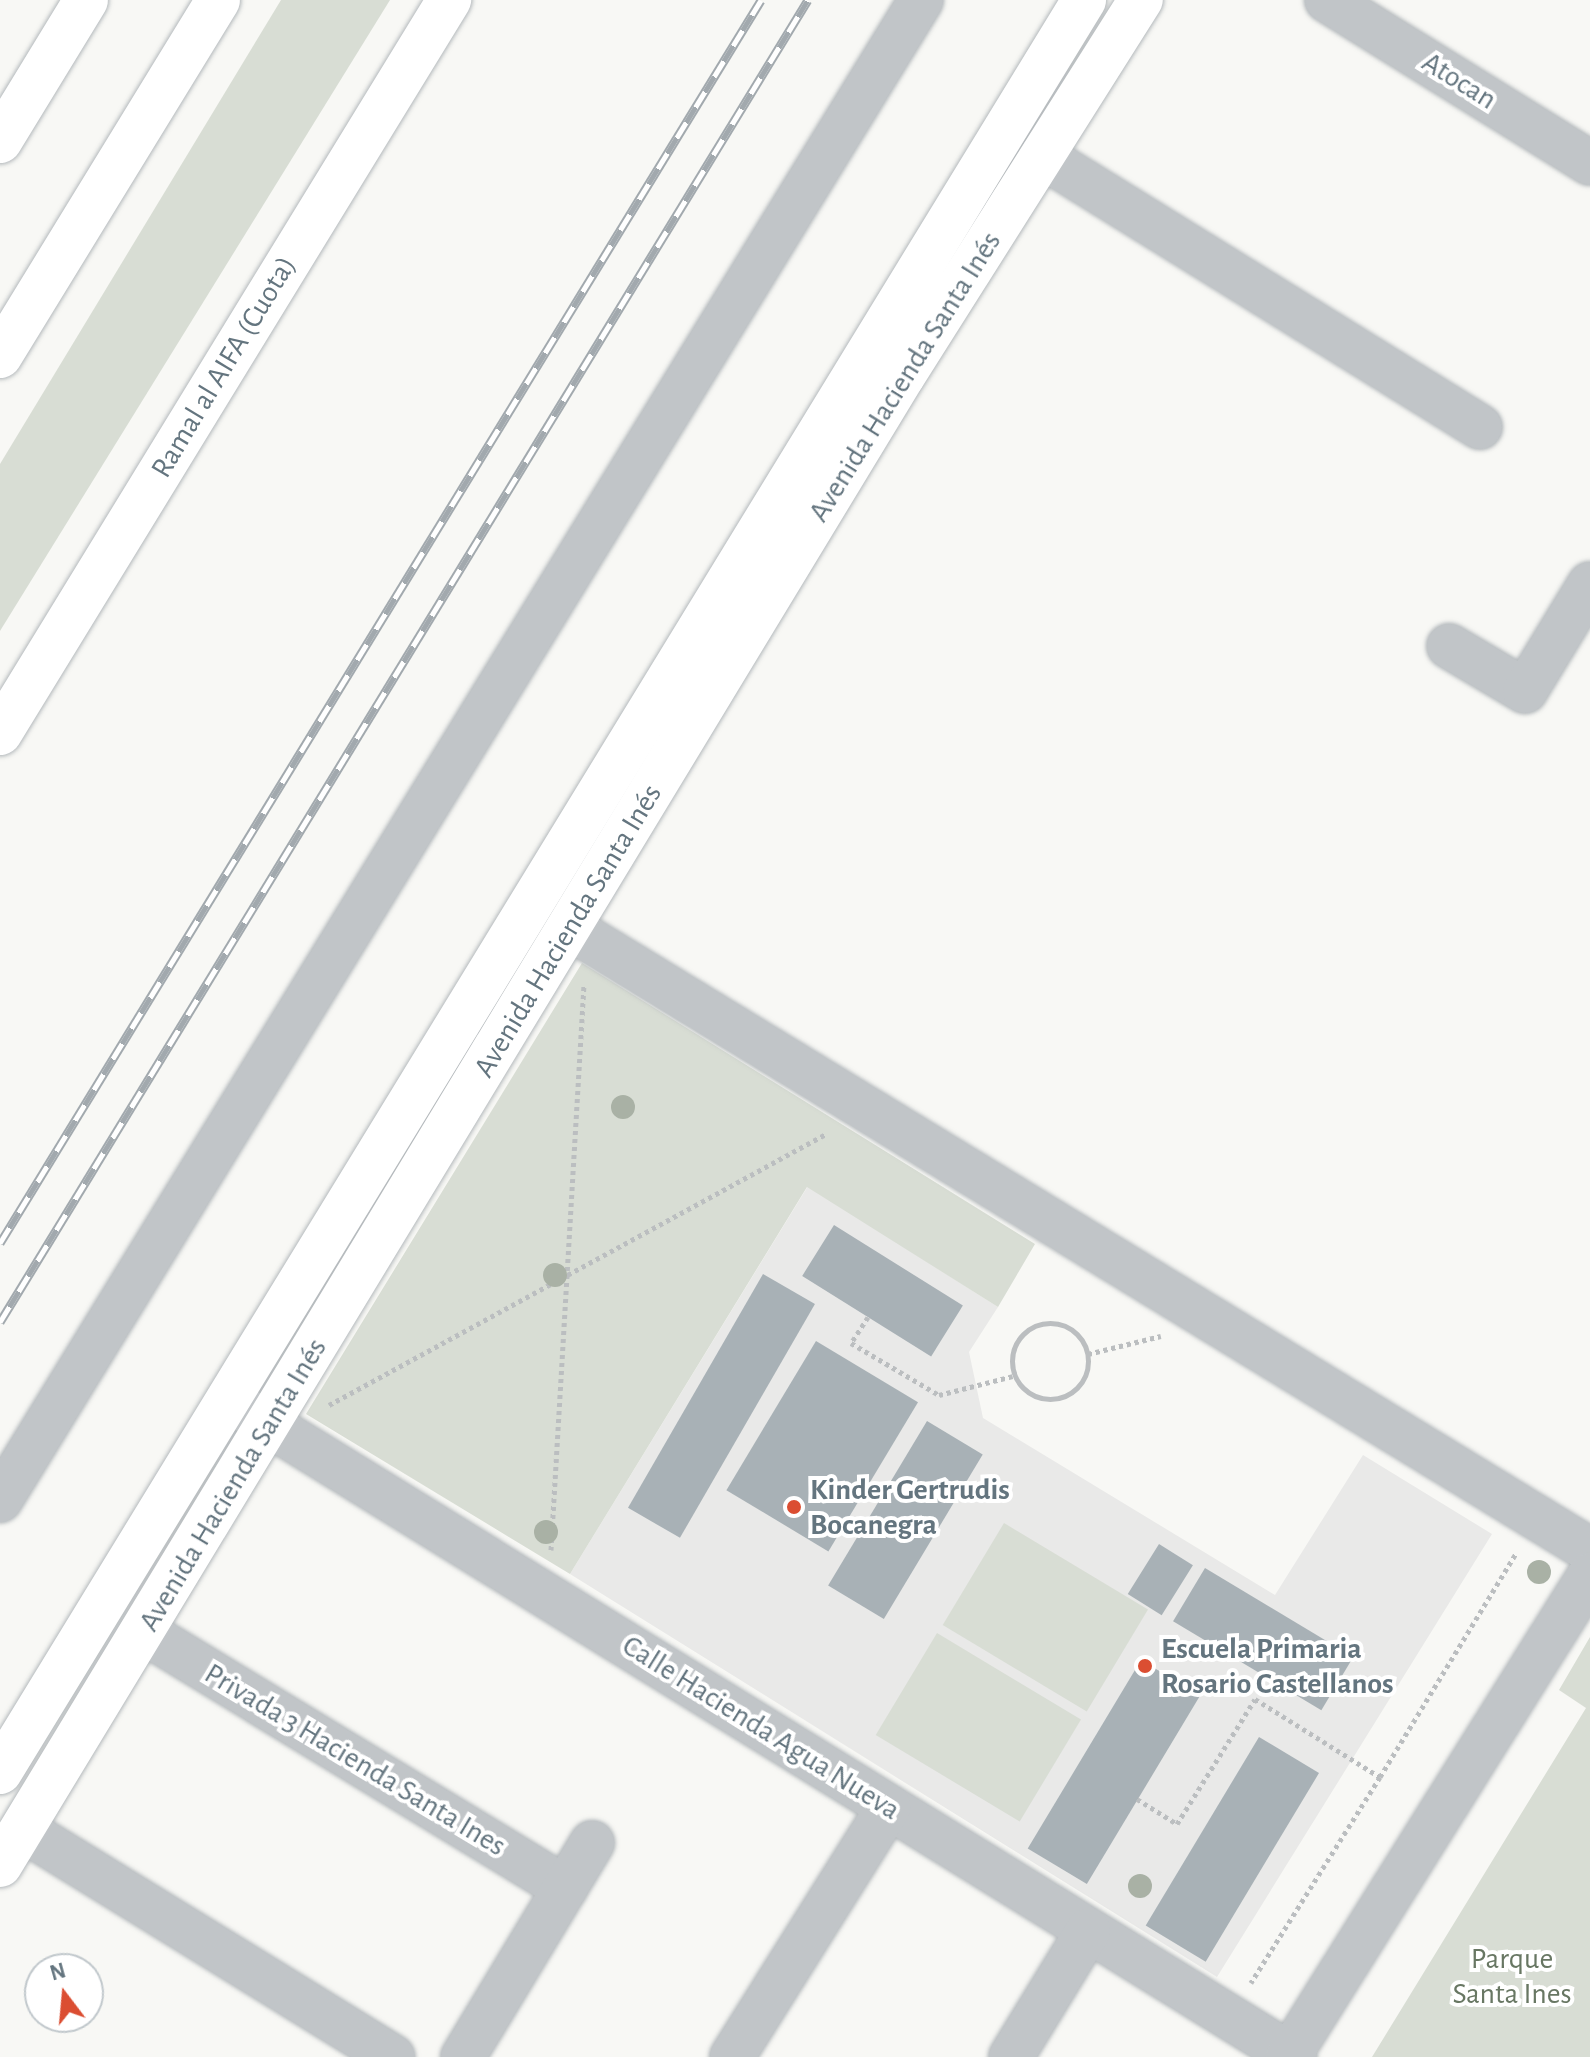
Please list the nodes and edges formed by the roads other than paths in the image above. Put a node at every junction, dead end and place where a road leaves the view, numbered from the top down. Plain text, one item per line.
1 (86, 0) edge
2 (218, 0) edge
3 (449, 0) edge
4 (921, 0) edge
5 (1084, 0) edge
6 (1141, 0) edge
7 (1327, 0) edge
8 (0, 141) edge
9 (1042, 156) junction
10 (1590, 163) edge
11 (0, 356) edge
12 (1480, 427) dead end
13 (1590, 584) edge
14 (1449, 646) dead end
15 (29, 686) junction
16 (0, 723) edge
17 (0, 733) edge
18 (570, 928) junction
19 (228, 1399) junction
20 (270, 1423) junction
21 (0, 1500) edge
22 (1590, 1550) edge
23 (1590, 1575) edge
24 (144, 1632) junction
25 (0, 1772) edge
26 (889, 1807) junction
27 (592, 1843) dead end
28 (11, 1847) edge
29 (565, 1888) junction
30 (1088, 1931) junction
31 (1290, 2056) edge
32 (392, 2057) edge
33 (463, 2057) edge
34 (732, 2057) edge
35 (1011, 2057) edge

1 - 8 main road
2 - 11 main road
3 - 15 main road, Ramal al AIFA (Cuota)
4 - 21 street
5 - 19 main road, Avenida Hacienda Santa Inés
6 - 9 main road, Avenida Hacienda Santa Inés
7 - 10 street, Atocan
9 - 12 street
9 - 18 main road, Avenida Hacienda Santa Inés
13 - 14 street
15 - 16 main road
15 - 17 main road, Ramal al AIFA (Cuota)
18 - 20 main road, Avenida Hacienda Santa Inés
18 - 22 street
19 - 20 street, Calle Hacienda Agua Nueva
19 - 25 main road, Avenida Hacienda Santa Inés
20 - 24 main road, Avenida Hacienda Santa Inés
20 - 26 street, Calle Hacienda Agua Nueva
23 - 31 street
24 - 28 main road, Avenida Hacienda Santa Inés
24 - 29 street, Privada 3 Hacienda Santa Ines
26 - 30 street, Calle Hacienda Agua Nueva
26 - 34 street
27 - 29 street
28 - 32 street
29 - 33 street
30 - 31 street, Calle Hacienda Agua Nueva
30 - 35 street

